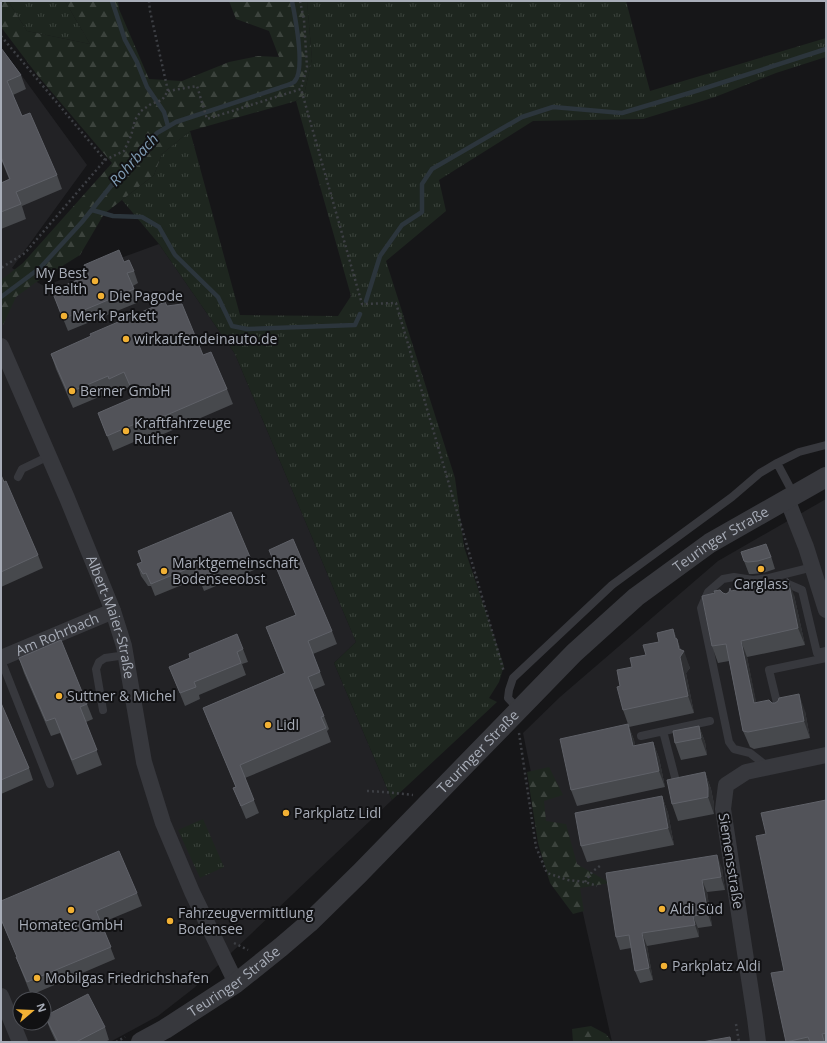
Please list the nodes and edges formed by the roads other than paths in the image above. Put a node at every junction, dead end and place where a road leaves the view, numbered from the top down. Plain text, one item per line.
1 (1, 346) edge
2 (826, 445) edge
3 (49, 456) junction
4 (777, 462) junction
5 (18, 477) dead end
6 (826, 477) edge
7 (791, 497) junction
8 (813, 567) junction
9 (774, 587) edge
10 (826, 610) edge
11 (113, 611) junction
12 (826, 651) edge
13 (126, 656) junction
14 (826, 658) edge
15 (1, 659) edge
16 (103, 710) dead end
17 (780, 714) edge
18 (518, 718) junction
19 (710, 721) dead end
20 (663, 731) junction
21 (641, 736) dead end
22 (826, 755) edge
23 (768, 767) junction
24 (50, 784) dead end
25 (676, 785) edge
26 (236, 983) junction
27 (1, 996) edge
28 (20, 1042) edge
29 (141, 1042) edge
30 (758, 1042) edge

1 - 3 street, Albert-Maier-Straße
2 - 4 lane
3 - 5 lane
3 - 11 street, Albert-Maier-Straße
4 - 7 lane
4 - 18 lane
6 - 7 street, Teuringer Straße
7 - 8 street
7 - 18 street, Teuringer Straße
8 - 10 street
8 - 23 lane
9 - 12 lane
11 - 13 street, Albert-Maier-Straße
11 - 15 street, Am Rohrbach
13 - 16 lane
13 - 26 street, Albert-Maier-Straße
14 - 17 lane
15 - 24 lane
18 - 26 street, Teuringer Straße
19 - 20 lane
20 - 21 lane
20 - 25 lane
22 - 23 street, Siemensstraße
23 - 30 street, Siemensstraße
26 - 29 street, Teuringer Straße
27 - 28 street

